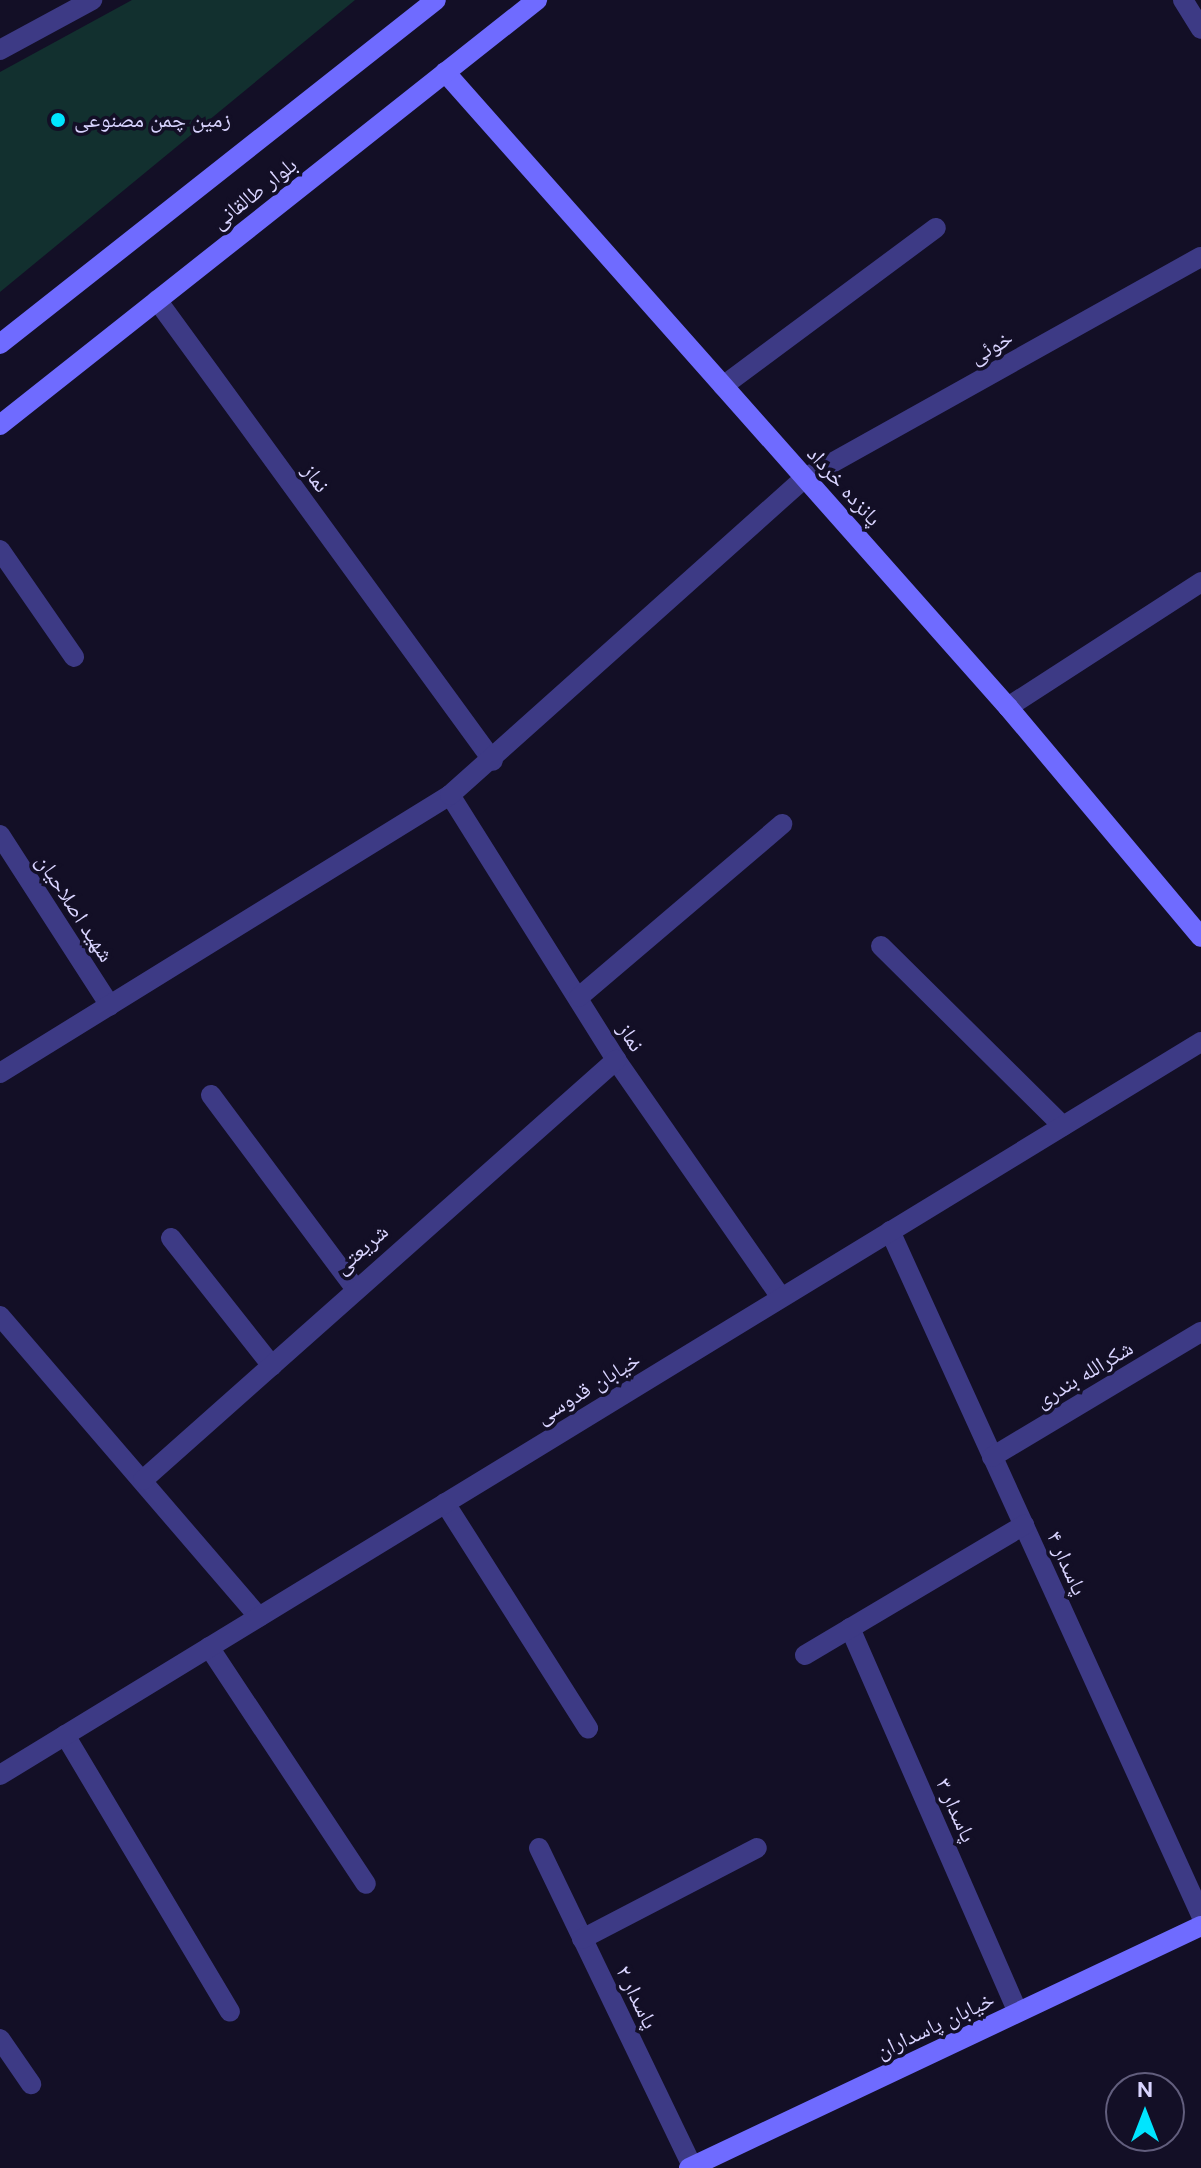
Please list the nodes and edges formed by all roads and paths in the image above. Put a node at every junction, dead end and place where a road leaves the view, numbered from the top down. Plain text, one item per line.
1 (92, 0) edge
2 (436, 0) edge
3 (537, 0) edge
4 (1183, 0) edge
5 (1199, 21) edge
6 (0, 50) edge
7 (445, 72) junction
8 (936, 228) dead end
9 (1201, 257) edge
10 (157, 300) junction
11 (0, 344) edge
12 (723, 386) junction
13 (0, 425) edge
14 (805, 478) junction
15 (0, 550) edge
16 (1201, 582) edge
17 (74, 657) dead end
18 (1008, 707) junction
19 (493, 761) junction
20 (450, 795) junction
21 (782, 824) dead end
22 (0, 835) edge
23 (1201, 937) edge
24 (881, 946) dead end
25 (579, 997) junction
26 (110, 1006) junction
27 (1201, 1042) edge
28 (616, 1060) junction
29 (2, 1067) edge
30 (211, 1095) dead end
31 (1063, 1126) junction
32 (890, 1231) junction
33 (171, 1238) dead end
34 (354, 1287) junction
35 (781, 1297) junction
36 (0, 1316) edge
37 (1201, 1332) edge
38 (272, 1366) junction
39 (992, 1457) junction
40 (143, 1480) junction
41 (445, 1503) junction
42 (1024, 1525) junction
43 (259, 1617) junction
44 (850, 1628) junction
45 (209, 1647) junction
46 (805, 1655) dead end
47 (588, 1728) dead end
48 (65, 1735) junction
49 (0, 1775) edge
50 (539, 1848) dead end
51 (757, 1848) dead end
52 (366, 1884) dead end
53 (1201, 1915) edge
54 (1201, 1926) edge
55 (582, 1939) junction
56 (230, 2012) dead end
57 (1018, 2012) junction
58 (0, 2039) edge
59 (31, 2084) dead end
60 (692, 2167) edge

1 - 6 street
2 - 11 main road, بلوار طالقانی
3 - 7 main road, بلوار طالقانی
4 - 5 street
7 - 10 main road, بلوار طالقانی
7 - 12 main road, پانزده خرداد
8 - 12 street
9 - 14 street, خوئی
10 - 13 main road, بلوار طالقانی
10 - 19 street, نماز
12 - 14 main road, پانزده خرداد
14 - 18 main road, پانزده خرداد
14 - 19 street, خوئی
15 - 17 street
16 - 18 street
18 - 23 main road, پانزده خرداد
19 - 20 street, خوئی
20 - 25 street, نماز
20 - 26 street, خوئی
21 - 25 street
22 - 26 street, شهید اصلاحیان
24 - 31 street
25 - 28 street, نماز
26 - 29 street, خوئی
27 - 31 street, خیابان قدوسی
28 - 34 street, شریعتی
28 - 35 street, نماز
30 - 34 street
31 - 32 street, خیابان قدوسی
32 - 35 street, خیابان قدوسی
32 - 39 street, پاسدار ۴
33 - 38 street
34 - 38 street, شریعتی
35 - 41 street, خیابان قدوسی
36 - 40 street
37 - 39 street, شکرالله بندری
38 - 40 street, شریعتی
39 - 42 street, پاسدار ۴
40 - 43 street
41 - 43 street, خیابان قدوسی
41 - 47 street
42 - 44 street
42 - 53 street, پاسدار ۴
43 - 45 street, خیابان قدوسی
44 - 46 street
44 - 57 street, پاسدار ۳
45 - 48 street, خیابان قدوسی
45 - 52 street
48 - 49 street, خیابان قدوسی
48 - 56 street
50 - 55 street, پاسدار ۲
51 - 55 street
54 - 57 main road, خیابان پاسداران
55 - 60 street, پاسدار ۲
57 - 60 main road, خیابان پاسداران
58 - 59 street

